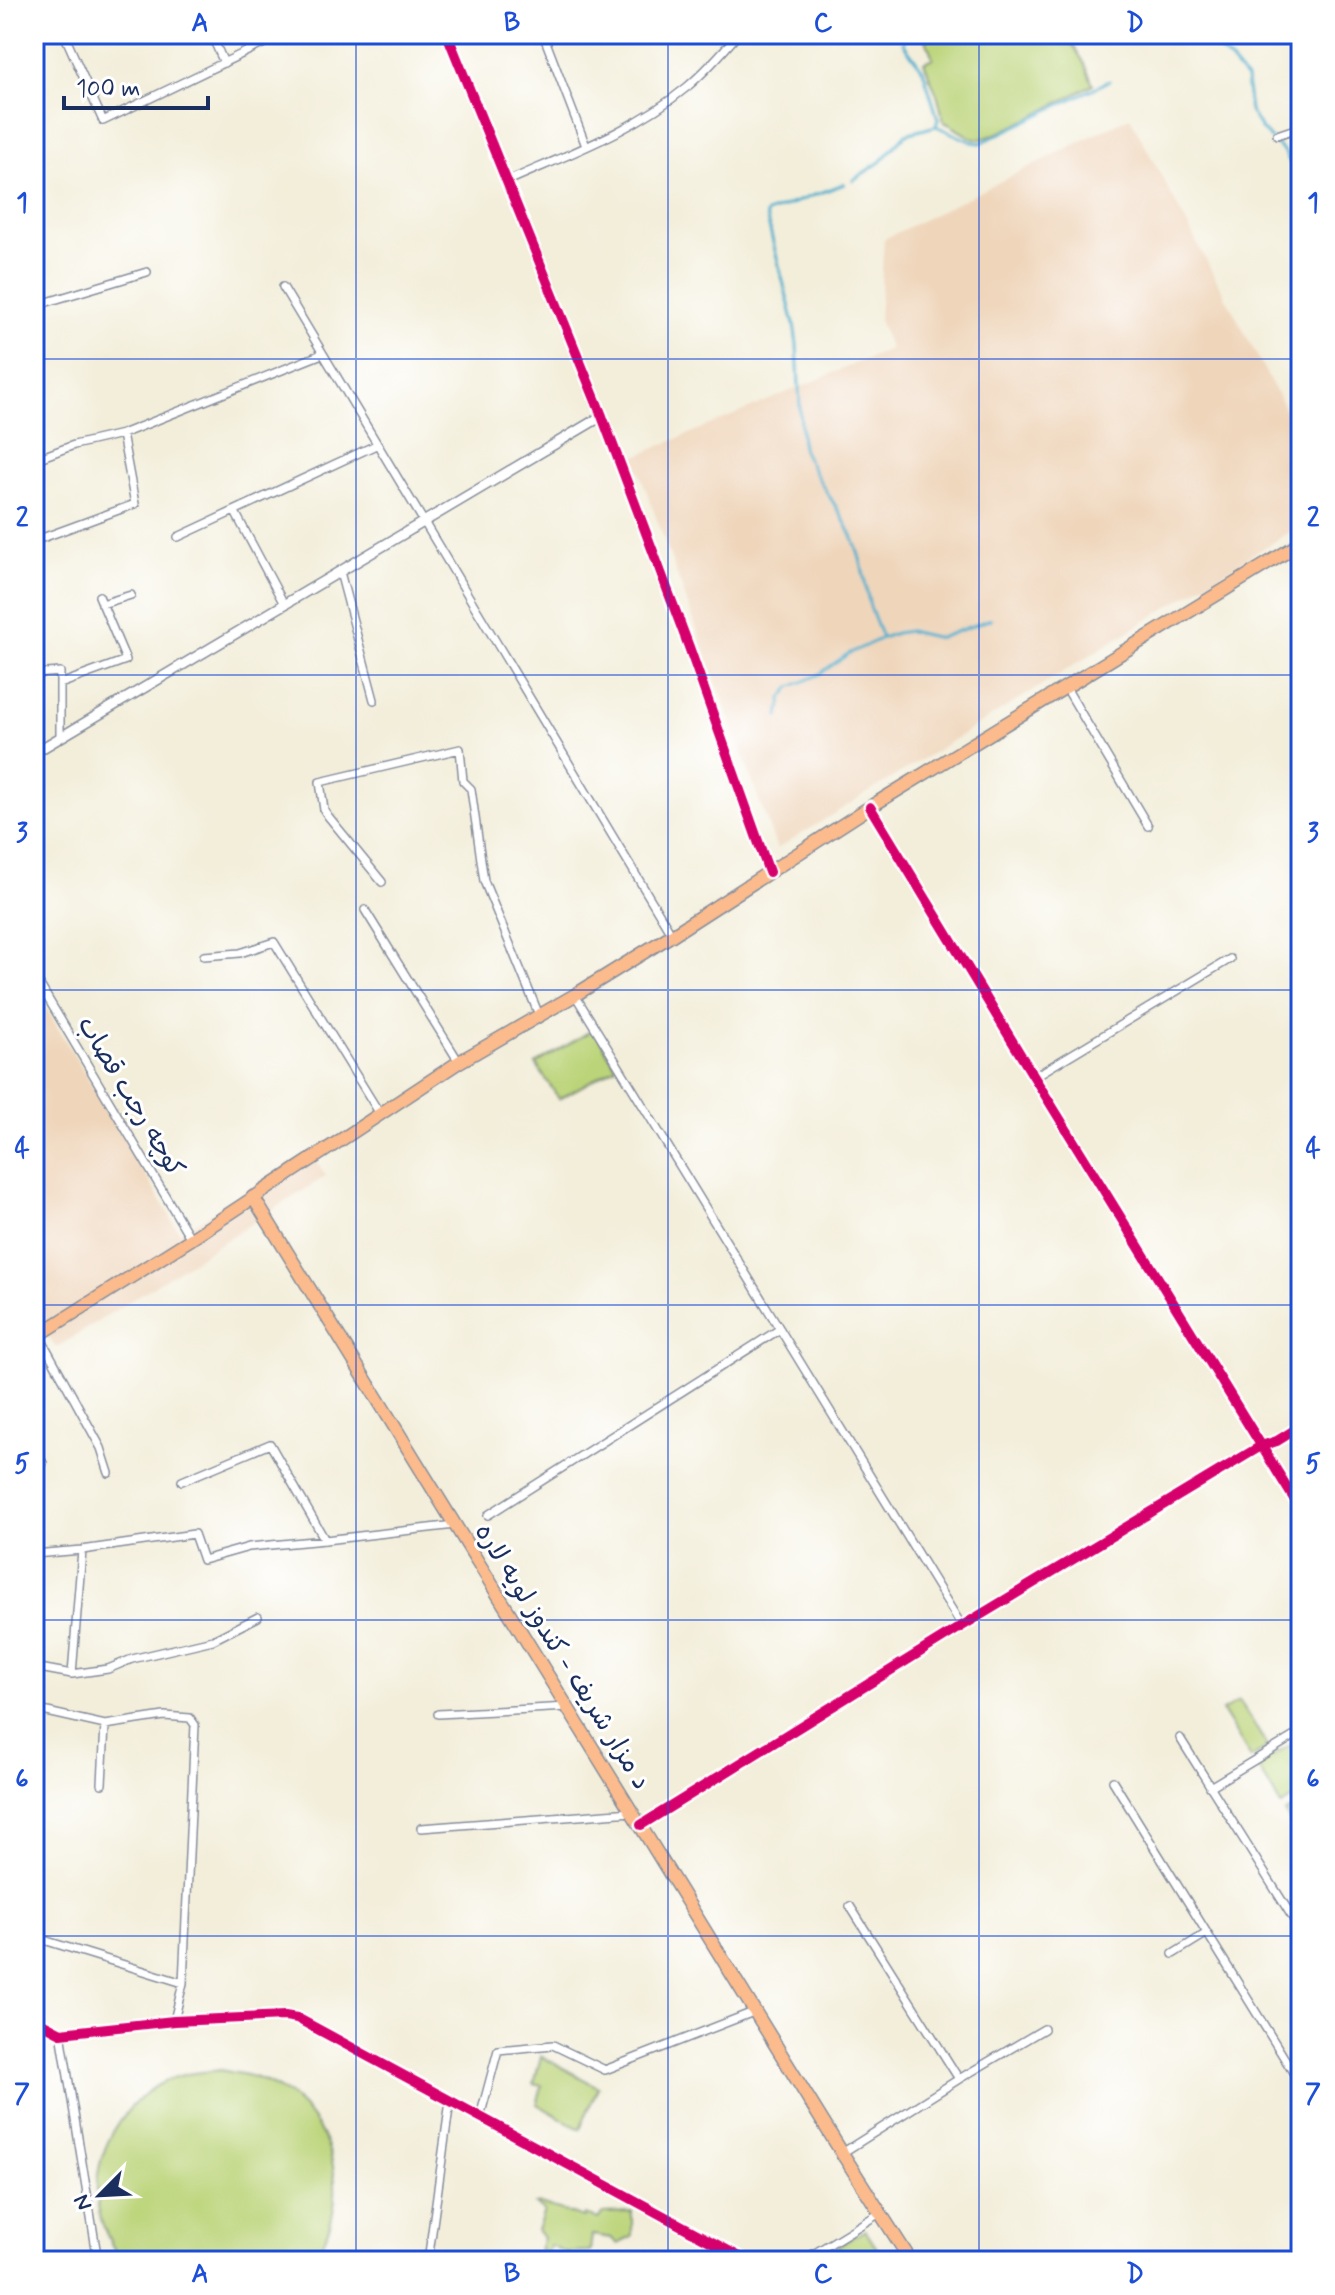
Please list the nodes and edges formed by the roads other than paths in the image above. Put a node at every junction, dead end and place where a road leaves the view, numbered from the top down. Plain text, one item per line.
1 (64, 34) edge
2 (211, 34) edge
3 (283, 34) edge
4 (447, 34) edge
5 (543, 34) edge
6 (738, 34) edge
7 (224, 63) junction
8 (1301, 127) edge
9 (1277, 135) dead end
10 (586, 146) junction
11 (508, 181) junction
12 (147, 272) dead end
13 (283, 287) dead end
14 (34, 306) edge
15 (322, 354) junction
16 (602, 416) junction
17 (122, 434) junction
18 (376, 445) junction
19 (34, 460) edge
20 (235, 512) junction
21 (425, 523) junction
22 (178, 537) dead end
23 (34, 541) edge
24 (1301, 543) edge
25 (340, 572) junction
26 (131, 595) dead end
27 (284, 604) junction
28 (34, 674) edge
29 (60, 684) junction
30 (1065, 686) junction
31 (374, 700) dead end
32 (60, 737) junction
33 (34, 753) edge
34 (870, 807) junction
35 (1148, 826) dead end
36 (769, 872) junction
37 (382, 882) dead end
38 (365, 910) dead end
39 (672, 935) junction
40 (204, 956) dead end
41 (1230, 959) dead end
42 (34, 975) edge
43 (575, 995) junction
44 (539, 1015) junction
45 (459, 1062) junction
46 (1034, 1077) junction
47 (380, 1114) junction
48 (253, 1197) junction
49 (191, 1239) junction
50 (780, 1329) junction
51 (36, 1337) edge
52 (1301, 1426) edge
53 (1261, 1446) junction
54 (34, 1448) edge
55 (43, 1463) dead end
56 (109, 1473) dead end
57 (182, 1481) dead end
58 (1301, 1510) edge
59 (488, 1515) dead end
60 (455, 1525) junction
61 (325, 1540) junction
62 (82, 1550) junction
63 (34, 1554) edge
64 (258, 1617) dead end
65 (962, 1626) junction
66 (34, 1667) edge
67 (72, 1674) junction
68 (568, 1707) junction
69 (34, 1709) edge
70 (438, 1714) dead end
71 (105, 1725) junction
72 (1301, 1732) edge
73 (1180, 1738) dead end
74 (1113, 1781) dead end
75 (102, 1784) dead end
76 (1210, 1787) junction
77 (632, 1812) junction
78 (641, 1825) junction
79 (421, 1828) dead end
80 (850, 1906) dead end
81 (1301, 1931) edge
82 (1207, 1933) junction
83 (34, 1937) edge
84 (1173, 1954) dead end
85 (183, 1983) junction
86 (756, 2011) junction
87 (34, 2019) edge
88 (174, 2021) junction
89 (1044, 2029) dead end
90 (61, 2033) junction
91 (959, 2079) junction
92 (1301, 2085) edge
93 (450, 2101) junction
94 (480, 2117) junction
95 (842, 2153) junction
96 (880, 2213) junction
97 (98, 2261) edge
98 (428, 2261) edge
99 (747, 2261) edge
100 (802, 2261) edge
101 (911, 2261) edge

1 - 7 street
2 - 7 street
3 - 7 street
4 - 11 street
5 - 10 street
6 - 10 street
8 - 9 street
10 - 11 street
11 - 16 street
12 - 14 street
13 - 15 street
15 - 17 street
15 - 18 street
16 - 21 street
16 - 36 street
17 - 19 street
17 - 23 street
18 - 20 street
18 - 21 street
20 - 22 street
20 - 27 street
21 - 25 street
21 - 39 street
24 - 30 main road
25 - 27 street
25 - 31 street
26 - 29 street
27 - 32 street
28 - 29 street
29 - 32 street
30 - 34 main road
30 - 35 street
32 - 33 street
34 - 36 main road
34 - 46 street
36 - 39 main road
37 - 44 street
38 - 45 street
39 - 43 main road
40 - 47 street
41 - 46 street
42 - 49 street, کوچه رجب قصاب
43 - 44 main road
43 - 50 street
44 - 45 main road
45 - 47 main road
46 - 53 street
47 - 48 main road
48 - 49 main road
48 - 60 main road, د مزار شریف - کندوز لویه لاره
49 - 51 main road
50 - 59 street
50 - 65 street
51 - 56 street
52 - 53 street
53 - 58 street
53 - 65 street
54 - 55 street
57 - 61 street
60 - 61 street
60 - 68 main road, د مزار شریف - کندوز لویه لاره
61 - 62 street
62 - 63 street
62 - 67 street
64 - 67 street
65 - 78 street
66 - 67 street
68 - 70 street
68 - 77 main road, د مزار شریف - کندوز لویه لاره
69 - 71 street
71 - 75 street
71 - 85 street
72 - 76 street
73 - 76 street
74 - 82 street
76 - 81 street
77 - 78 main road, د مزار شریف - کندوز لویه لاره
77 - 79 street
78 - 86 main road, د مزار شریف - کندوز لویه لاره
80 - 91 street
82 - 84 street
82 - 92 street
83 - 85 street
85 - 88 street
86 - 94 street
86 - 95 main road, د مزار شریف - کندوز لویه لاره
87 - 90 street
88 - 90 street
88 - 93 street
89 - 91 street
90 - 97 street
91 - 95 street
93 - 94 street
93 - 98 street
94 - 99 street
95 - 96 main road, د مزار شریف - کندوز لویه لاره
96 - 100 street
96 - 101 main road, د مزار شریف - کندوز لویه لاره

